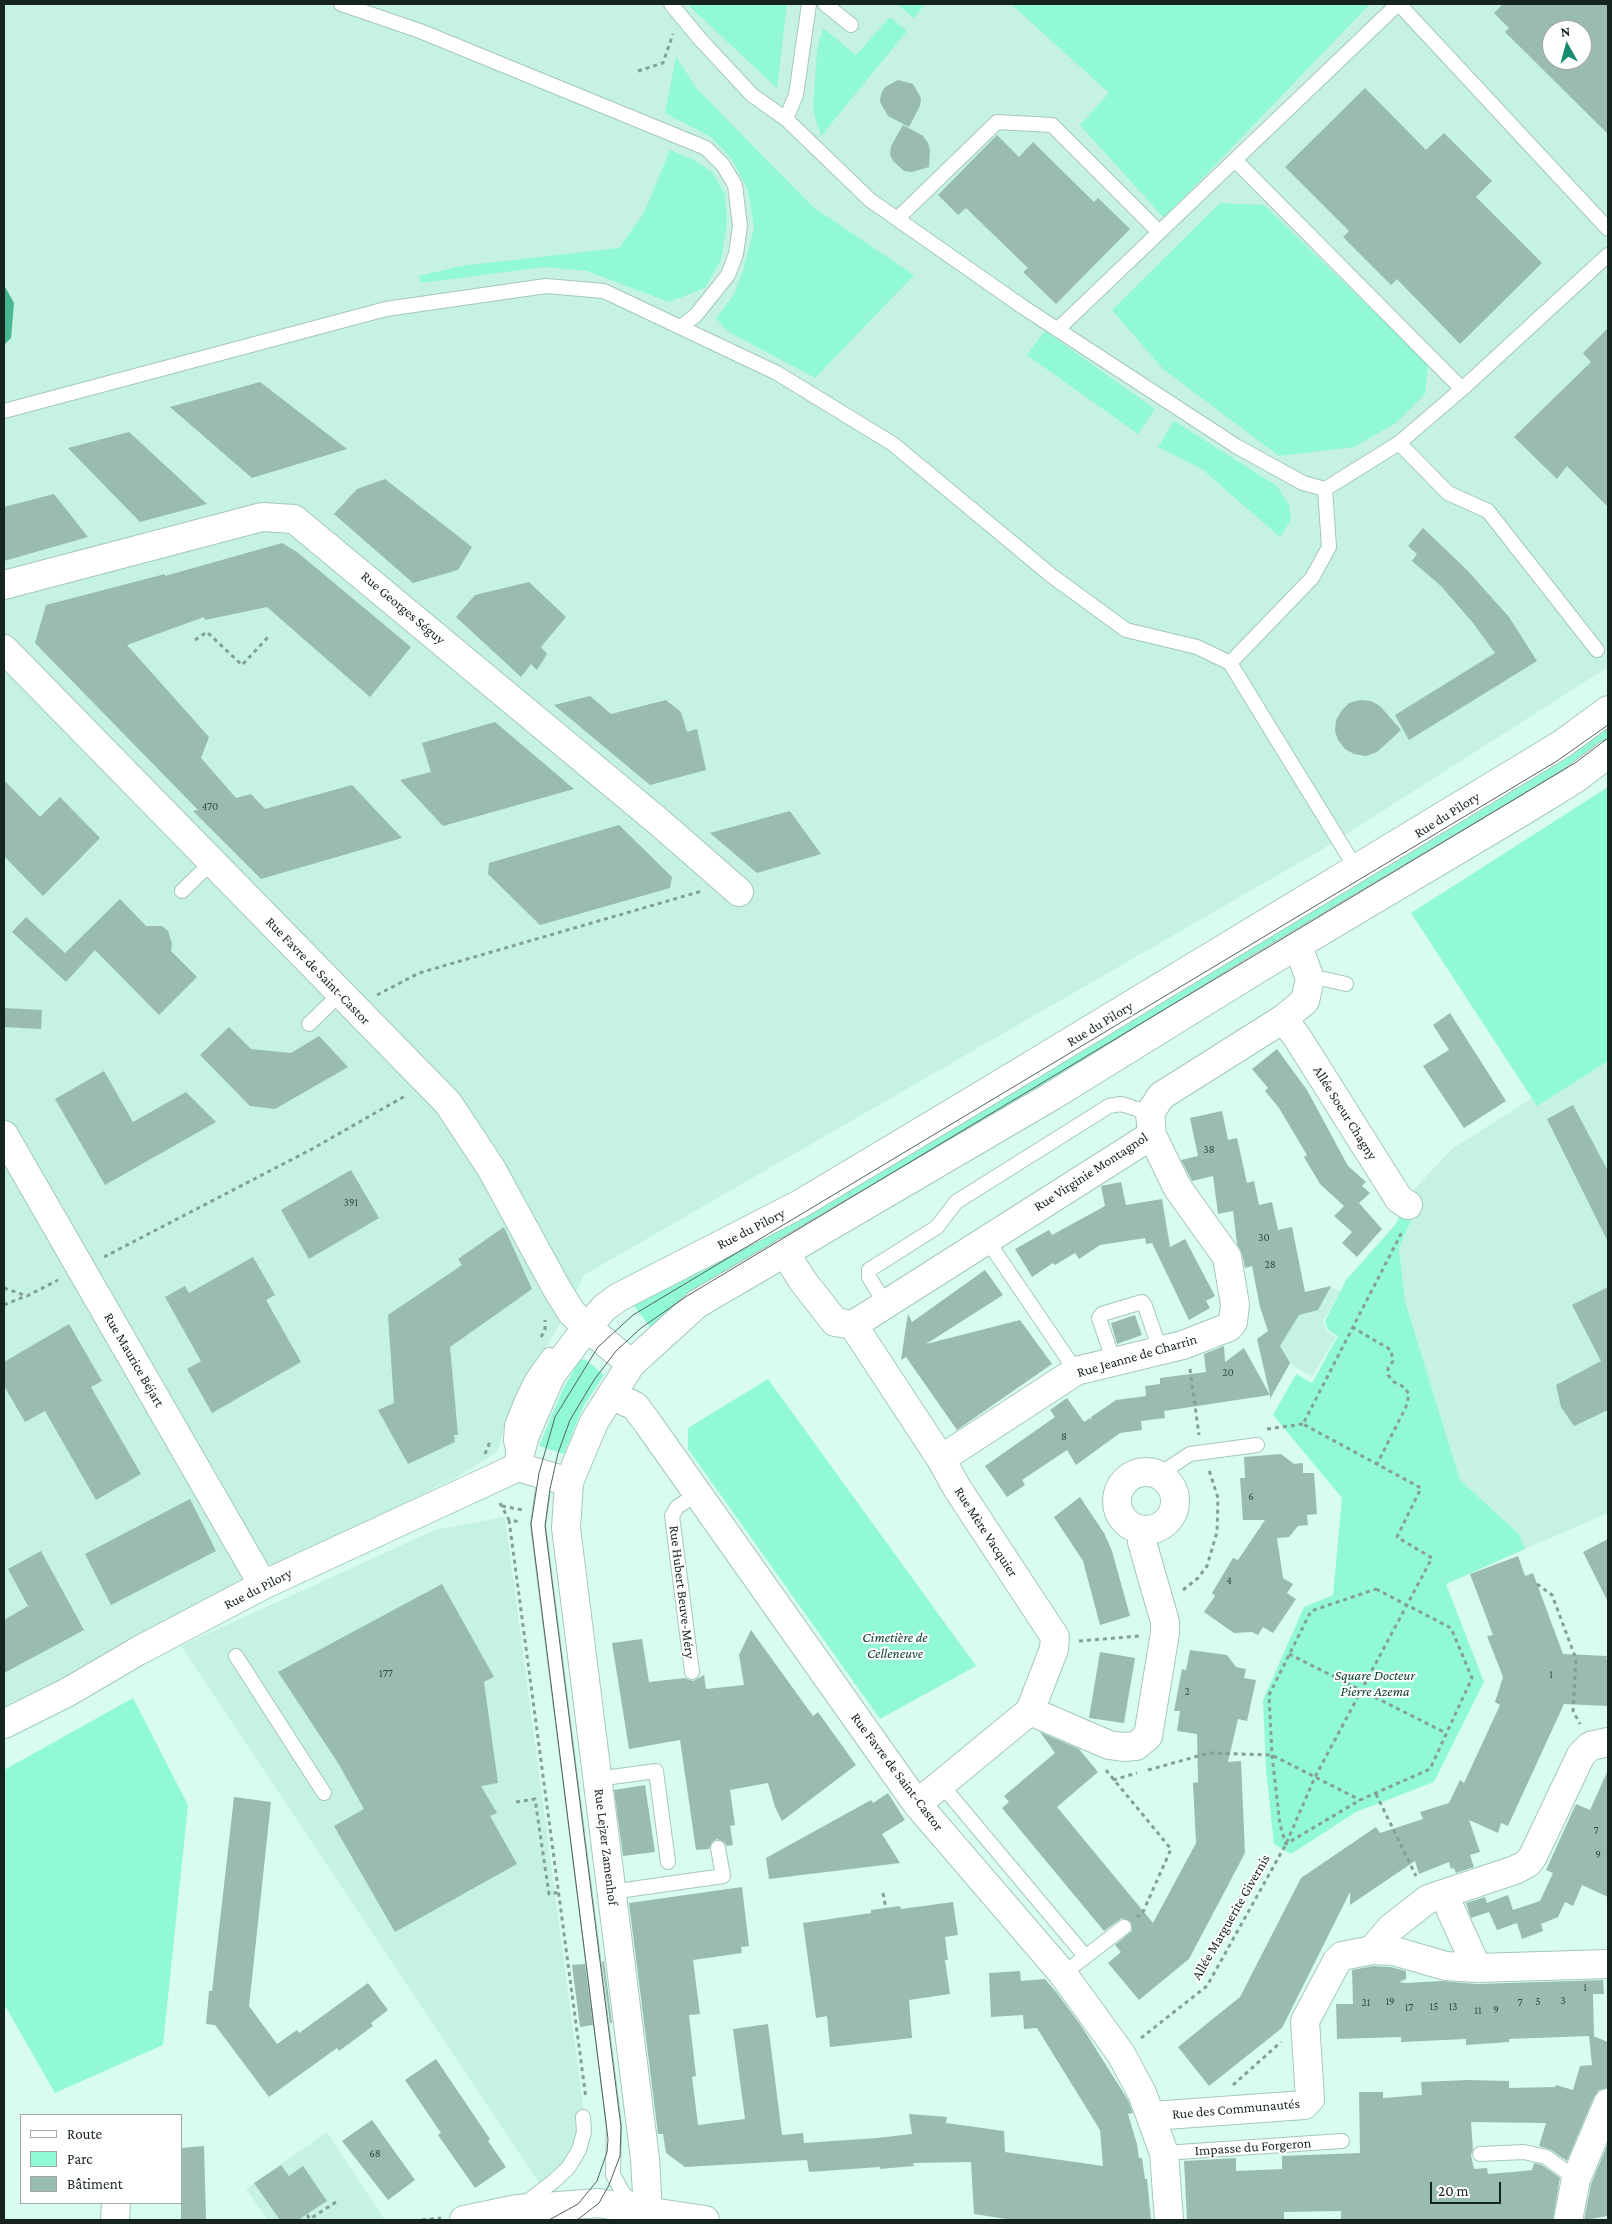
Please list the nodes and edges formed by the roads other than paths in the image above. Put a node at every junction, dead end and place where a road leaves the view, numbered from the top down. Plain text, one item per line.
1 (341, 4) edge
2 (809, 4) edge
3 (824, 4) edge
4 (1398, 4) edge
5 (675, 9) edge
6 (851, 25) dead end
7 (786, 119) junction
8 (1235, 160) junction
9 (898, 219) junction
10 (1608, 229) edge
11 (1159, 232) junction
12 (1608, 255) edge
13 (681, 327) junction
14 (1058, 329) junction
15 (1462, 389) junction
16 (4, 411) edge
17 (1399, 443) junction
18 (1325, 489) junction
19 (4, 585) edge
20 (4, 649) edge
21 (1597, 650) dead end
22 (1230, 663) junction
23 (1608, 710) edge
24 (1608, 754) edge
25 (212, 862) junction
26 (1357, 870) junction
27 (734, 888) road end
28 (182, 891) dead end
29 (1298, 946) junction
30 (1310, 979) junction
31 (1346, 984) dead end
32 (348, 1001) junction
33 (1283, 1019) junction
34 (309, 1024) dead end
35 (1151, 1124) junction
36 (4, 1135) edge
37 (1406, 1216) road end
38 (987, 1240) junction
39 (785, 1252) junction
40 (886, 1305) junction
41 (853, 1325) junction
42 (588, 1327) junction
43 (1160, 1350) junction
44 (1114, 1362) junction
45 (631, 1364) junction
46 (1076, 1371) junction
47 (611, 1395) junction
48 (1257, 1444) dead end
49 (941, 1459) junction
50 (518, 1467) junction
51 (1158, 1475) junction
52 (557, 1478) junction
53 (697, 1494) junction
54 (1141, 1530) junction
55 (264, 1586) junction
56 (236, 1656) dead end
57 (692, 1672) dead end
58 (1030, 1711) junction
59 (4, 1724) edge
60 (1599, 1744) edge
61 (597, 1779) junction
62 (940, 1783) junction
63 (324, 1793) dead end
64 (917, 1804) junction
65 (718, 1848) dead end
66 (668, 1862) dead end
67 (611, 1892) junction
68 (1436, 1897) junction
69 (1124, 1927) dead end
70 (1372, 1950) junction
71 (1085, 1956) junction
72 (1608, 1964) edge
73 (1477, 1968) junction
74 (1063, 1974) junction
75 (1608, 2103) edge
76 (1152, 2116) junction
77 (582, 2118) dead end
78 (1342, 2141) dead end
79 (1164, 2153) junction
80 (1480, 2154) dead end
81 (1576, 2179) junction
82 (116, 2204) edge
83 (517, 2209) junction
84 (644, 2216) edge
85 (454, 2219) edge
86 (115, 2220) edge
87 (705, 2220) edge
88 (1169, 2220) edge
89 (1568, 2220) edge

1 - 13 lane
2 - 7 lane
3 - 6 lane
4 - 8 lane
4 - 10 lane
5 - 7 lane
7 - 9 lane
8 - 11 lane
8 - 15 lane
9 - 11 lane
9 - 14 lane
11 - 14 lane
12 - 15 lane
13 - 16 lane
13 - 22 lane
14 - 18 lane
15 - 17 lane
17 - 18 lane
17 - 21 lane
18 - 22 lane
19 - 27 street, Rue Georges Séguy
20 - 25 street, Rue Favre de Saint-Castor
22 - 26 lane
23 - 26 street, Rue du Pilory
24 - 29 street
25 - 28 lane
25 - 32 street, Rue Favre de Saint-Castor
26 - 42 street, Rue du Pilory
29 - 30 street
29 - 39 street
30 - 31 lane
30 - 33 street, Rue Virginie Montagnol
32 - 34 lane
32 - 42 street, Rue Favre de Saint-Castor
33 - 35 street, Rue Virginie Montagnol
33 - 37 street, Allée Soeur Chagny
35 - 38 street, Rue Virginie Montagnol
35 - 40 lane
35 - 43 street, Rue Jeanne de Charrin
36 - 55 street, Rue Maurice Béjart
38 - 40 street, Rue Virginie Montagnol
38 - 46 lane
39 - 41 street
39 - 45 street
40 - 41 street, Rue Virginie Montagnol
41 - 49 street, Rue Mère Vacquier
42 - 45 street, Rue Favre de Saint-Castor
42 - 50 street, Rue du Pilory
43 - 44 street, Rue Jeanne de Charrin
43 - 44 lane
44 - 46 street, Rue Jeanne de Charrin
45 - 47 street, Rue Lejzer Zamenhof
46 - 49 street, Rue Jeanne de Charrin
47 - 52 street, Rue Lejzer Zamenhof
47 - 53 street, Rue Favre de Saint-Castor
48 - 51 lane
49 - 58 street, Rue Mère Vacquier
50 - 52 street
50 - 55 street, Rue du Pilory
51 - 54 street
51 - 54 street
52 - 61 street, Rue Lejzer Zamenhof
52 - 84 lane
53 - 57 lane, Rue Hubert Beuve-Méry
53 - 64 street, Rue Favre de Saint-Castor
54 - 58 street
55 - 59 street, Rue du Pilory
56 - 63 lane
58 - 62 street
60 - 68 street
61 - 66 lane
61 - 67 street, Rue Lejzer Zamenhof
62 - 64 street
62 - 71 lane
64 - 74 street, Rue Favre de Saint-Castor
65 - 67 lane
67 - 84 street, Rue Lejzer Zamenhof
68 - 70 street
68 - 73 street
69 - 71 lane
70 - 73 street
70 - 76 street, Rue des Communautés
71 - 74 lane
72 - 73 street
74 - 76 street, Rue Favre de Saint-Castor
75 - 81 street
76 - 79 street, Rue Favre de Saint-Castor
77 - 83 lane
78 - 79 lane, Impasse du Forgeron
79 - 88 street, Rue Favre de Saint-Castor
80 - 81 lane
81 - 89 street
82 - 86 street
83 - 84 street
83 - 85 street
84 - 87 street

